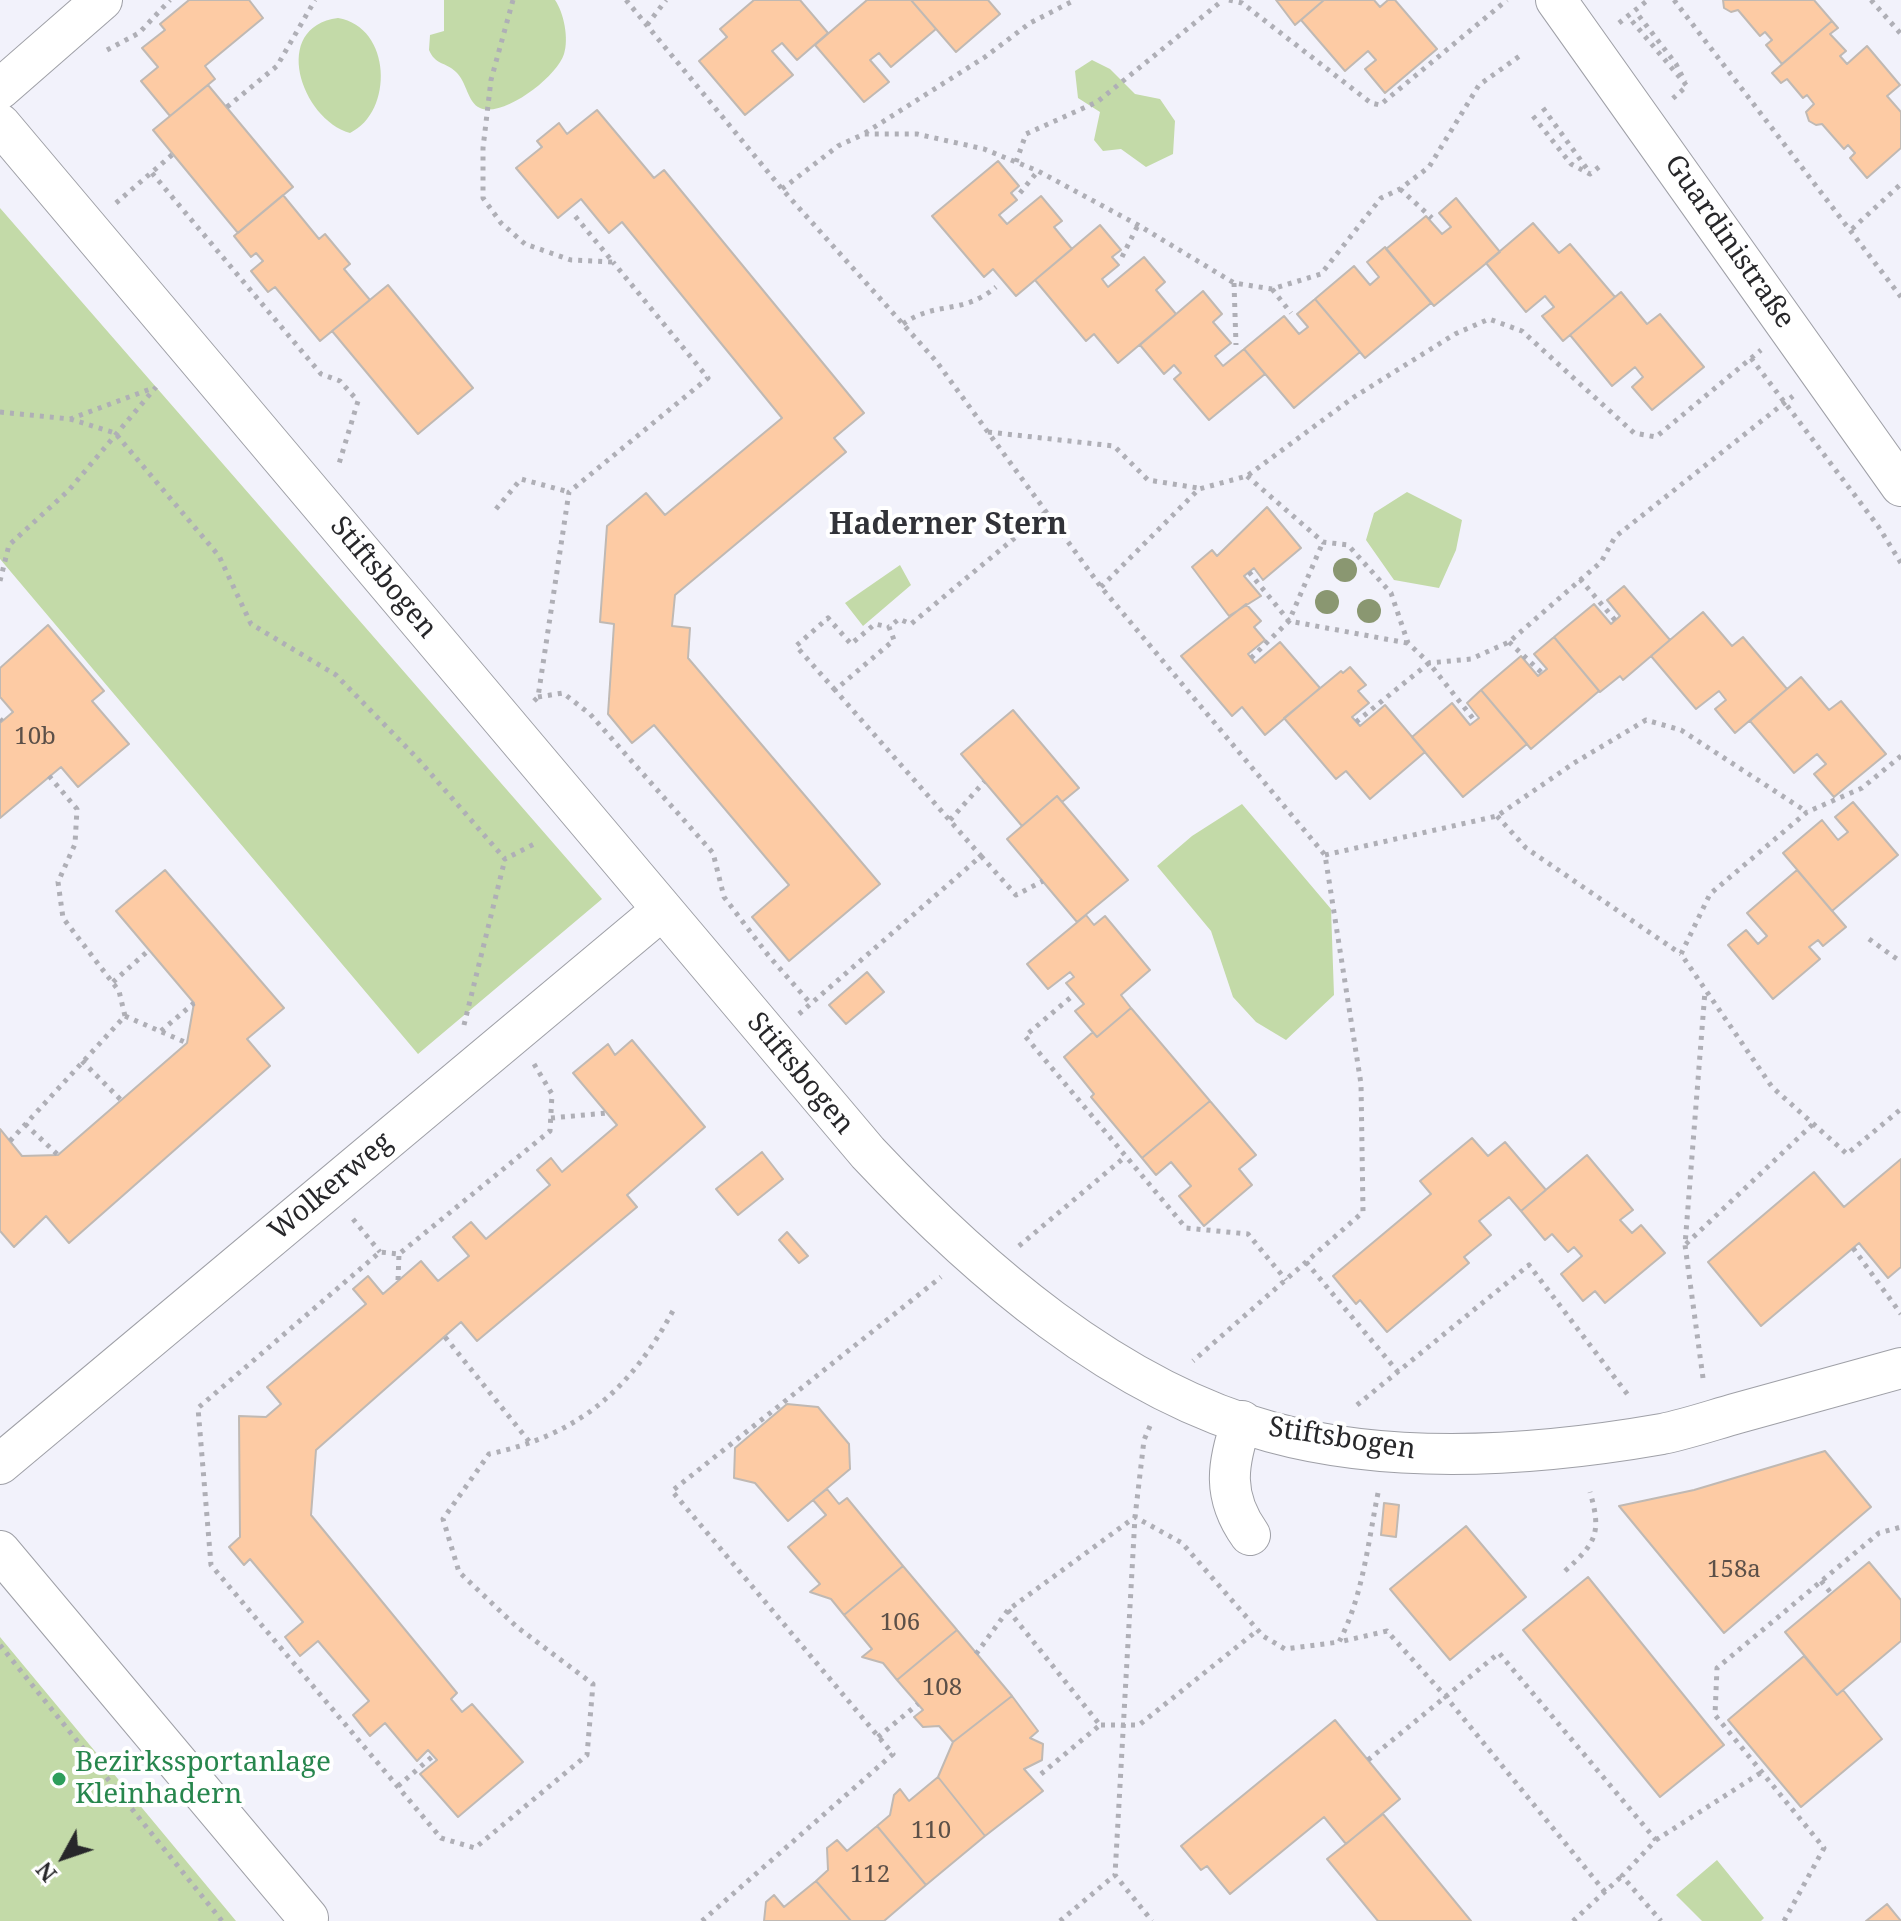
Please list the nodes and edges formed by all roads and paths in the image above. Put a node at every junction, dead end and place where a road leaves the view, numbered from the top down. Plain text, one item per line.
1 (102, 0) edge
2 (513, 0) edge
3 (626, 0) edge
4 (666, 0) edge
5 (1075, 0) edge
6 (1226, 0) edge
7 (1507, 0) edge
8 (1556, 0) edge
9 (1674, 0) edge
10 (1871, 0) edge
11 (312, 1) edge
12 (1639, 16) dead end
13 (1632, 21) dead end
14 (647, 25) junction
15 (1901, 34) edge
16 (1521, 55) dead end
17 (1687, 86) junction
18 (0, 89) edge
19 (1671, 100) dead end
20 (227, 107) dead end
21 (1543, 108) dead end
22 (1533, 116) dead end
23 (0, 124) edge
24 (864, 134) junction
25 (173, 154) dead end
26 (1016, 162) junction
27 (1603, 164) dead end
28 (1038, 171) junction
29 (152, 173) junction
30 (1590, 174) junction
31 (1901, 184) edge
32 (782, 189) junction
33 (1400, 189) junction
34 (1020, 193) dead end
35 (109, 209) dead end
36 (575, 216) dead end
37 (1432, 218) dead end
38 (1138, 225) junction
39 (1852, 229) junction
40 (1122, 257) dead end
41 (613, 262) junction
42 (1234, 283) junction
43 (996, 287) dead end
44 (1272, 289) junction
45 (1901, 297) edge
46 (1291, 313) dead end
47 (903, 324) junction
48 (1789, 327) junction
49 (1236, 345) dead end
50 (1751, 358) junction
51 (1823, 373) junction
52 (1784, 403) junction
53 (0, 412) edge
54 (70, 419) junction
55 (988, 432) junction
56 (115, 433) junction
57 (336, 476) dead end
58 (1247, 476) junction
59 (1901, 486) edge
60 (1199, 489) junction
61 (569, 492) junction
62 (496, 509) dead end
63 (1046, 512) junction
64 (1323, 542) junction
65 (1901, 563) edge
66 (1249, 572) dead end
67 (1580, 579) junction
68 (0, 581) edge
69 (1101, 587) junction
70 (1615, 620) dead end
71 (1289, 621) junction
72 (889, 627) junction
73 (1509, 642) junction
74 (1408, 643) junction
75 (1251, 658) dead end
76 (1429, 663) junction
77 (1542, 673) dead end
78 (835, 690) junction
79 (538, 697) junction
80 (530, 705) dead end
81 (1475, 721) dead end
82 (1356, 722) dead end
83 (1901, 756) edge
84 (49, 776) dead end
85 (984, 782) dead end
86 (1807, 812) junction
87 (1497, 816) junction
88 (950, 820) junction
89 (538, 842) dead end
90 (1325, 855) junction
91 (981, 856) junction
92 (505, 859) junction
93 (1043, 881) dead end
94 (662, 910) junction
95 (1869, 939) dead end
96 (149, 950) dead end
97 (1681, 954) junction
98 (1901, 962) edge
99 (113, 982) junction
100 (1705, 990) junction
101 (1070, 998) dead end
102 (194, 1003) dead end
103 (811, 1004) junction
104 (125, 1016) junction
105 (795, 1017) dead end
106 (463, 1028) dead end
107 (160, 1031) junction
108 (515, 1033) junction
109 (187, 1043) dead end
110 (82, 1061) junction
111 (121, 1100) dead end
112 (1901, 1109) edge
113 (607, 1113) dead end
114 (551, 1118) junction
115 (25, 1124) junction
116 (1813, 1124) junction
117 (10, 1141) dead end
118 (58, 1155) dead end
119 (1126, 1156) junction
120 (1685, 1245) junction
121 (1018, 1246) dead end
122 (1853, 1248) dead end
123 (399, 1254) junction
124 (970, 1254) junction
125 (1306, 1262) junction
126 (398, 1280) dead end
127 (1286, 1280) junction
128 (675, 1307) dead end
129 (1901, 1314) edge
130 (445, 1337) dead end
131 (1901, 1368) edge
132 (1398, 1372) junction
133 (1703, 1378) dead end
134 (1168, 1393) junction
135 (1628, 1395) dead end
136 (1357, 1405) dead end
137 (1250, 1424) junction
138 (532, 1445) junction
139 (0, 1464) edge
140 (1590, 1492) dead end
141 (1378, 1493) dead end
142 (1135, 1517) junction
143 (1901, 1527) edge
144 (1255, 1530) dead end
145 (0, 1551) edge
146 (1565, 1571) dead end
147 (1821, 1581) junction
148 (1831, 1593) dead end
149 (1008, 1610) junction
150 (1258, 1630) junction
151 (1339, 1642) junction
152 (0, 1645) edge
153 (976, 1654) dead end
154 (1446, 1697) junction
155 (918, 1704) dead end
156 (1100, 1725) junction
157 (1121, 1726) junction
158 (878, 1737) junction
159 (433, 1756) dead end
160 (1368, 1760) dead end
161 (1762, 1772) junction
162 (1041, 1774) dead end
163 (398, 1786) junction
164 (1656, 1840) junction
165 (1115, 1875) junction
166 (1622, 1876) junction
167 (1605, 1892) junction
168 (222, 1921) edge
169 (306, 1921) edge
170 (702, 1921) edge
171 (1060, 1921) edge
172 (1152, 1921) edge
173 (1573, 1921) edge
174 (1661, 1921) edge
175 (1784, 1921) edge

1 - 18 street
2 - 41 path
3 - 14 path
4 - 14 path
5 - 24 path
6 - 7 path
6 - 26 path
8 - 48 street, Guardinistraße
9 - 39 path
10 - 15 path
11 - 20 path
12 - 17 path
13 - 17 path
14 - 32 path
16 - 33 path
17 - 19 path
21 - 30 path
22 - 30 path
23 - 94 street, Stiftsbogen
24 - 26 path
24 - 32 path
25 - 29 path
26 - 28 path
27 - 30 path
28 - 34 path
28 - 38 path
29 - 35 path
29 - 57 path
31 - 39 path
32 - 47 path
33 - 37 path
33 - 44 path
36 - 41 path
38 - 40 path
38 - 42 path
39 - 45 path
41 - 61 path
42 - 44 path
42 - 49 path
43 - 47 path
44 - 46 path
47 - 55 path
48 - 50 path
48 - 51 street, Guardinistraße
50 - 52 path
50 - 58 path
51 - 52 path
51 - 59 street, Guardinistraße
52 - 65 path
52 - 67 path
53 - 54 path
54 - 56 path
54 - 56 path
55 - 60 path
55 - 63 path
56 - 68 path
56 - 92 path
58 - 60 path
58 - 64 path
60 - 69 path
61 - 62 path
61 - 79 path
63 - 69 path
63 - 72 path
64 - 71 path
64 - 74 path
66 - 71 path
67 - 70 path
67 - 73 path
69 - 90 path
71 - 74 path
71 - 75 path
72 - 78 path
72 - 78 path
73 - 76 path
73 - 77 path
74 - 76 path
76 - 81 path
76 - 82 path
78 - 88 path
79 - 80 path
79 - 103 path
83 - 86 path
84 - 99 path
85 - 88 path
86 - 87 path
86 - 97 path
87 - 90 path
87 - 97 path
88 - 91 path
89 - 92 path
90 - 125 path
91 - 93 path
91 - 103 path
92 - 106 path
94 - 108 street, Wolkerweg
94 - 124 street, Stiftsbogen
95 - 98 path
96 - 99 path
97 - 100 path
99 - 104 path
100 - 116 path
100 - 120 path
101 - 119 path
102 - 107 path
103 - 105 path
104 - 107 path
104 - 110 path
107 - 109 path
108 - 114 path
108 - 139 street, Wolkerweg
110 - 111 path
110 - 115 path
112 - 116 path
113 - 114 path
114 - 123 path
115 - 117 path
115 - 118 path
116 - 120 path
119 - 121 path
119 - 127 path
120 - 133 path
122 - 129 path
123 - 126 path
123 - 163 path
124 - 134 street, Stiftsbogen
124 - 158 path
125 - 127 path
125 - 132 path
127 - 134 path
128 - 138 path
130 - 138 path
131 - 137 street, Stiftsbogen
132 - 135 path
132 - 136 path
134 - 137 street, Stiftsbogen
134 - 142 path
137 - 144 street
138 - 163 path
140 - 146 path
141 - 151 path
142 - 149 path
142 - 150 path
142 - 157 path
143 - 147 path
145 - 169 street
147 - 148 path
147 - 161 path
149 - 153 path
149 - 156 path
150 - 151 path
150 - 157 path
151 - 154 path
152 - 168 path
154 - 160 path
154 - 164 path
154 - 167 path
155 - 158 path
156 - 157 path
156 - 162 path
157 - 165 path
158 - 170 path
159 - 163 path
161 - 164 path
161 - 175 path
164 - 166 path
165 - 171 path
165 - 172 path
166 - 167 path
166 - 174 path
167 - 173 path

